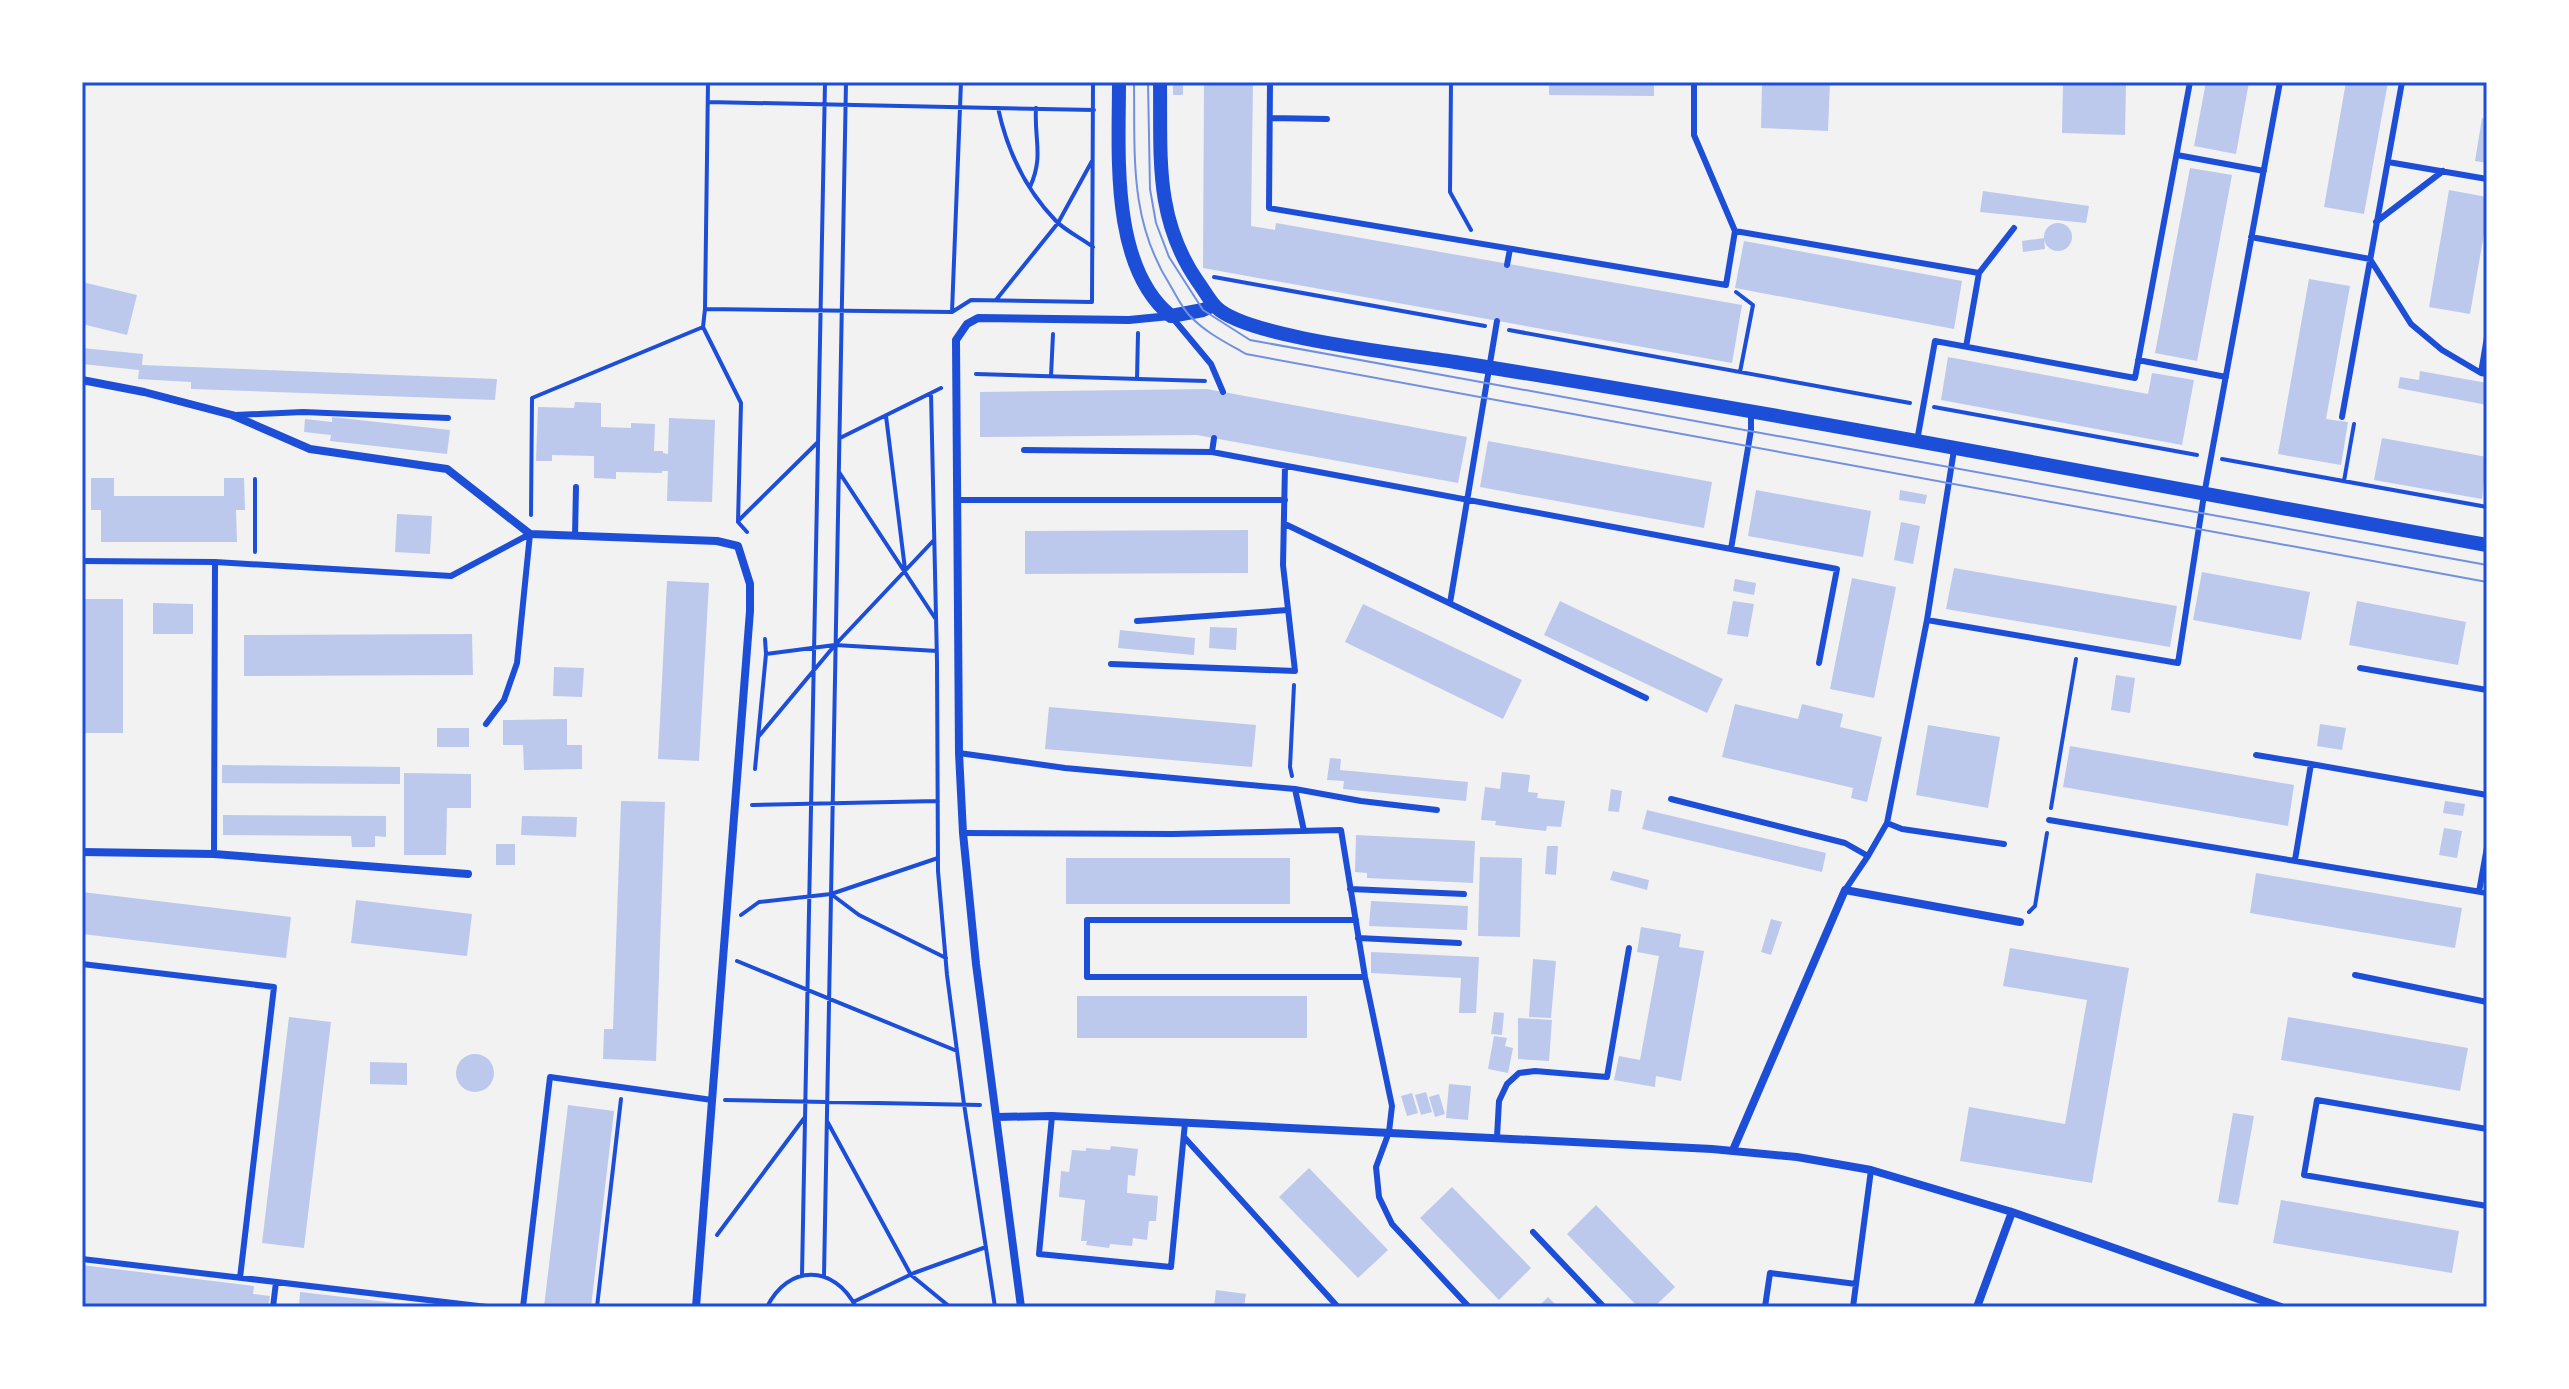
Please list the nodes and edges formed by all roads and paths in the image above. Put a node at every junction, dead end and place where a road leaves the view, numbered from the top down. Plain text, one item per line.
1 (708, 82) edge
2 (825, 82) edge
3 (846, 82) edge
4 (961, 82) edge
5 (1093, 82) edge
6 (1119, 82) edge
7 (1160, 82) edge
8 (1270, 82) edge
9 (1451, 82) edge
10 (1694, 82) edge
11 (2190, 82) edge
12 (2280, 82) edge
13 (2402, 82) edge
14 (708, 102) junction
15 (825, 104) junction
16 (846, 105) junction
17 (961, 107) junction
18 (998, 108) junction
19 (1036, 108) junction
20 (1094, 110) junction
21 (1270, 118) junction
22 (1327, 119) dead end
23 (2177, 155) junction
24 (1093, 157) junction
25 (2388, 162) junction
26 (2264, 171) junction
27 (2443, 171) junction
28 (2487, 179) edge
29 (1030, 187) junction
30 (2376, 222) junction
31 (1058, 223) junction
32 (2014, 228) dead end
33 (1735, 231) junction
34 (2251, 237) junction
35 (1479, 244) junction
36 (1093, 247) junction
37 (1510, 249) junction
38 (2370, 259) junction
39 (1507, 265) dead end
40 (1979, 273) junction
41 (1214, 277) dead end
42 (1726, 285) junction
43 (996, 300) dead end
44 (1214, 305) junction
45 (705, 309) junction
46 (821, 311) junction
47 (842, 312) junction
48 (1171, 316) junction
49 (1054, 319) junction
50 (1092, 320) junction
51 (1138, 320) junction
52 (1497, 324) junction
53 (703, 327) junction
54 (2487, 337) edge
55 (1966, 347) junction
56 (2138, 360) junction
57 (1490, 367) junction
58 (1740, 372) junction
59 (2484, 373) edge
60 (976, 374) dead end
61 (1051, 376) junction
62 (2226, 377) junction
63 (1137, 379) junction
64 (82, 380) edge
65 (1218, 381) junction
66 (941, 388) dead end
67 (1223, 392) dead end
68 (1923, 405) junction
69 (1751, 411) junction
70 (232, 415) junction
71 (886, 416) junction
72 (2342, 417) joint
73 (448, 418) dead end
74 (840, 438) junction
75 (1214, 438) dead end
76 (1917, 441) junction
77 (818, 442) junction
78 (1954, 448) junction
79 (1024, 450) dead end
80 (1212, 452) junction
81 (2211, 457) junction
82 (1285, 466) junction
83 (839, 471) junction
84 (255, 479) dead end
85 (2344, 481) junction
86 (576, 487) dead end
87 (2204, 495) junction
88 (957, 500) junction
89 (1285, 500) junction
90 (1468, 500) junction
91 (2487, 507) edge
92 (1285, 524) junction
93 (530, 534) junction
94 (575, 536) junction
95 (934, 540) dead end
96 (2487, 545) edge
97 (1731, 549) junction
98 (82, 561) edge
99 (215, 562) junction
100 (255, 565) junction
101 (905, 572) junction
102 (1450, 603) junction
103 (1288, 610) junction
104 (936, 620) dead end
105 (1927, 620) junction
106 (1137, 621) dead end
107 (835, 645) junction
108 (2078, 645) junction
109 (814, 649) junction
110 (937, 651) dead end
111 (766, 654) dead end
112 (1819, 663) dead end
113 (1111, 664) dead end
114 (2360, 668) dead end
115 (814, 671) junction
116 (1295, 671) junction
117 (2487, 690) edge
118 (1646, 698) dead end
119 (486, 724) dead end
120 (758, 738) dead end
121 (959, 753) junction
122 (2256, 755) dead end
123 (2311, 764) junction
124 (1295, 789) junction
125 (2487, 795) edge
126 (1671, 799) dead end
127 (938, 801) dead end
128 (833, 804) junction
129 (752, 805) dead end
130 (811, 805) junction
131 (1437, 810) dead end
132 (2049, 820) junction
133 (1887, 823) junction
134 (1304, 831) junction
135 (963, 833) junction
136 (2004, 844) dead end
137 (2487, 847) edge
138 (82, 852) edge
139 (214, 854) junction
140 (1868, 856) junction
141 (938, 858) dead end
142 (2295, 860) junction
143 (468, 874) dead end
144 (1350, 889) junction
145 (1845, 890) junction
146 (2483, 892) edge
147 (831, 894) junction
148 (1464, 894) dead end
149 (809, 898) junction
150 (741, 915) dead end
151 (1356, 920) junction
152 (2020, 922) joint
153 (1358, 938) junction
154 (1459, 943) dead end
155 (1629, 948) dead end
156 (946, 958) dead end
157 (737, 961) dead end
158 (82, 964) edge
159 (2355, 975) dead end
160 (1365, 977) junction
161 (808, 989) junction
162 (829, 998) junction
163 (2487, 1002) edge
164 (957, 1051) dead end
165 (622, 1086) junction
166 (712, 1100) junction
167 (805, 1101) junction
168 (827, 1102) junction
169 (995, 1105) junction
170 (1052, 1116) junction
171 (805, 1117) junction
172 (997, 1117) junction
173 (826, 1120) junction
174 (1185, 1123) junction
175 (2487, 1129) edge
176 (1389, 1132) junction
177 (1184, 1137) junction
178 (1497, 1137) junction
179 (1733, 1150) junction
180 (1871, 1170) junction
181 (2487, 1206) edge
182 (2012, 1212) junction
183 (1533, 1232) dead end
184 (716, 1237) dead end
185 (986, 1247) dead end
186 (82, 1259) edge
187 (802, 1275) junction
188 (911, 1275) junction
189 (824, 1276) junction
190 (240, 1278) junction
191 (276, 1282) junction
192 (1856, 1284) junction
193 (854, 1304) edge
194 (273, 1307) edge
195 (487, 1307) edge
196 (523, 1307) edge
197 (597, 1307) edge
198 (696, 1307) edge
199 (767, 1307) edge
200 (950, 1307) edge
201 (1021, 1307) edge
202 (1338, 1307) edge
203 (1469, 1307) edge
204 (1604, 1307) edge
205 (1765, 1307) edge
206 (1853, 1307) edge
207 (1977, 1307) edge
208 (2281, 1307) edge

1 - 14 path
2 - 15 path
3 - 16 path
4 - 17 path
5 - 20 path
6 - 48 street
7 - 44 street
8 - 21 lane
9 - 35 path
10 - 33 lane
11 - 23 lane
12 - 26 lane
13 - 25 lane
14 - 15 path
14 - 45 path
15 - 16 path
15 - 46 path
16 - 17 path
16 - 47 path
17 - 18 path
17 - 47 path
18 - 19 path
18 - 29 path
19 - 20 path
19 - 29 path
20 - 24 path
21 - 22 lane
21 - 35 lane
23 - 26 lane
23 - 56 lane
24 - 31 path
24 - 36 path
25 - 27 lane
25 - 30 lane
26 - 34 lane
27 - 28 lane
27 - 30 lane
29 - 31 path
30 - 38 lane
31 - 36 path
31 - 43 path
32 - 40 lane
33 - 40 lane
33 - 42 lane
34 - 38 lane
34 - 62 lane
35 - 37 lane
36 - 50 path
37 - 39 lane
37 - 42 lane
38 - 59 lane
38 - 72 lane
40 - 55 lane
41 - 52 path
42 - 58 path
44 - 48 street
44 - 57 street
45 - 46 path
45 - 53 path
46 - 47 path
46 - 77 path
47 - 74 path
48 - 51 street
48 - 65 lane
49 - 50 street
49 - 61 path
49 - 88 street
50 - 51 street
51 - 63 path
52 - 57 lane
52 - 58 path
53 - 77 path
53 - 93 path
54 - 59 lane
55 - 56 lane
55 - 68 lane
56 - 62 lane
57 - 69 street
57 - 90 lane
58 - 68 path
60 - 61 path
61 - 63 path
62 - 81 lane
63 - 65 path
64 - 70 street
65 - 67 lane
66 - 71 path
68 - 76 lane
68 - 81 path
69 - 76 street
69 - 97 lane
70 - 73 lane
70 - 93 street
71 - 74 path
71 - 101 path
72 - 85 path
74 - 83 path
75 - 80 lane
76 - 78 street
77 - 109 path
78 - 87 street
78 - 105 lane
79 - 80 lane
80 - 82 lane
81 - 85 path
81 - 87 lane
82 - 89 lane
82 - 90 lane
83 - 101 path
83 - 107 path
84 - 100 path
85 - 91 path
86 - 94 lane
87 - 96 street
87 - 108 lane
88 - 89 lane
88 - 121 street
89 - 92 lane
90 - 97 lane
90 - 102 lane
92 - 102 lane
92 - 103 lane
93 - 94 street
93 - 100 lane
93 - 119 lane
94 - 166 street
95 - 101 path
97 - 112 lane
98 - 99 lane
99 - 100 lane
99 - 139 lane
101 - 104 path
101 - 107 path
102 - 118 lane
103 - 106 lane
103 - 116 lane
105 - 108 lane
105 - 133 lane
107 - 109 path
107 - 110 path
107 - 115 path
107 - 128 path
108 - 132 path
109 - 111 path
109 - 115 path
113 - 116 lane
114 - 117 lane
115 - 120 path
115 - 130 path
116 - 124 path
121 - 124 lane
121 - 135 street
122 - 123 lane
123 - 125 lane
123 - 142 lane
124 - 131 lane
124 - 134 lane
126 - 140 lane
127 - 128 path
128 - 130 path
128 - 147 path
129 - 130 path
130 - 149 path
132 - 142 lane
132 - 152 path
133 - 136 lane
133 - 140 lane
134 - 135 lane
134 - 144 lane
135 - 169 street
137 - 146 lane
138 - 139 street
139 - 143 street
140 - 145 lane
141 - 147 path
142 - 146 lane
144 - 148 lane
144 - 151 lane
145 - 152 street
145 - 179 street
147 - 149 path
147 - 156 path
147 - 162 path
149 - 150 path
149 - 161 path
151 - 153 lane
151 - 160 lane
153 - 154 lane
153 - 160 lane
155 - 178 lane
157 - 161 path
158 - 190 lane
159 - 163 lane
160 - 176 lane
161 - 162 path
161 - 167 path
162 - 164 path
162 - 168 path
165 - 166 lane
165 - 196 lane
165 - 197 path
166 - 167 path
166 - 198 street
167 - 168 path
167 - 171 path
168 - 169 path
168 - 173 path
169 - 172 street
170 - 172 street
170 - 174 street
170 - 177 lane
171 - 184 path
171 - 187 path
172 - 201 street
173 - 188 path
173 - 189 path
174 - 176 street
174 - 177 lane
175 - 181 lane
176 - 178 street
176 - 203 lane
177 - 202 lane
178 - 179 street
179 - 180 street
180 - 182 street
180 - 192 lane
182 - 207 street
182 - 208 street
183 - 204 lane
185 - 188 path
186 - 190 lane
187 - 189 path
187 - 199 path
188 - 193 path
188 - 200 path
189 - 193 path
190 - 191 lane
191 - 194 lane
191 - 195 lane
192 - 205 lane
192 - 206 lane

